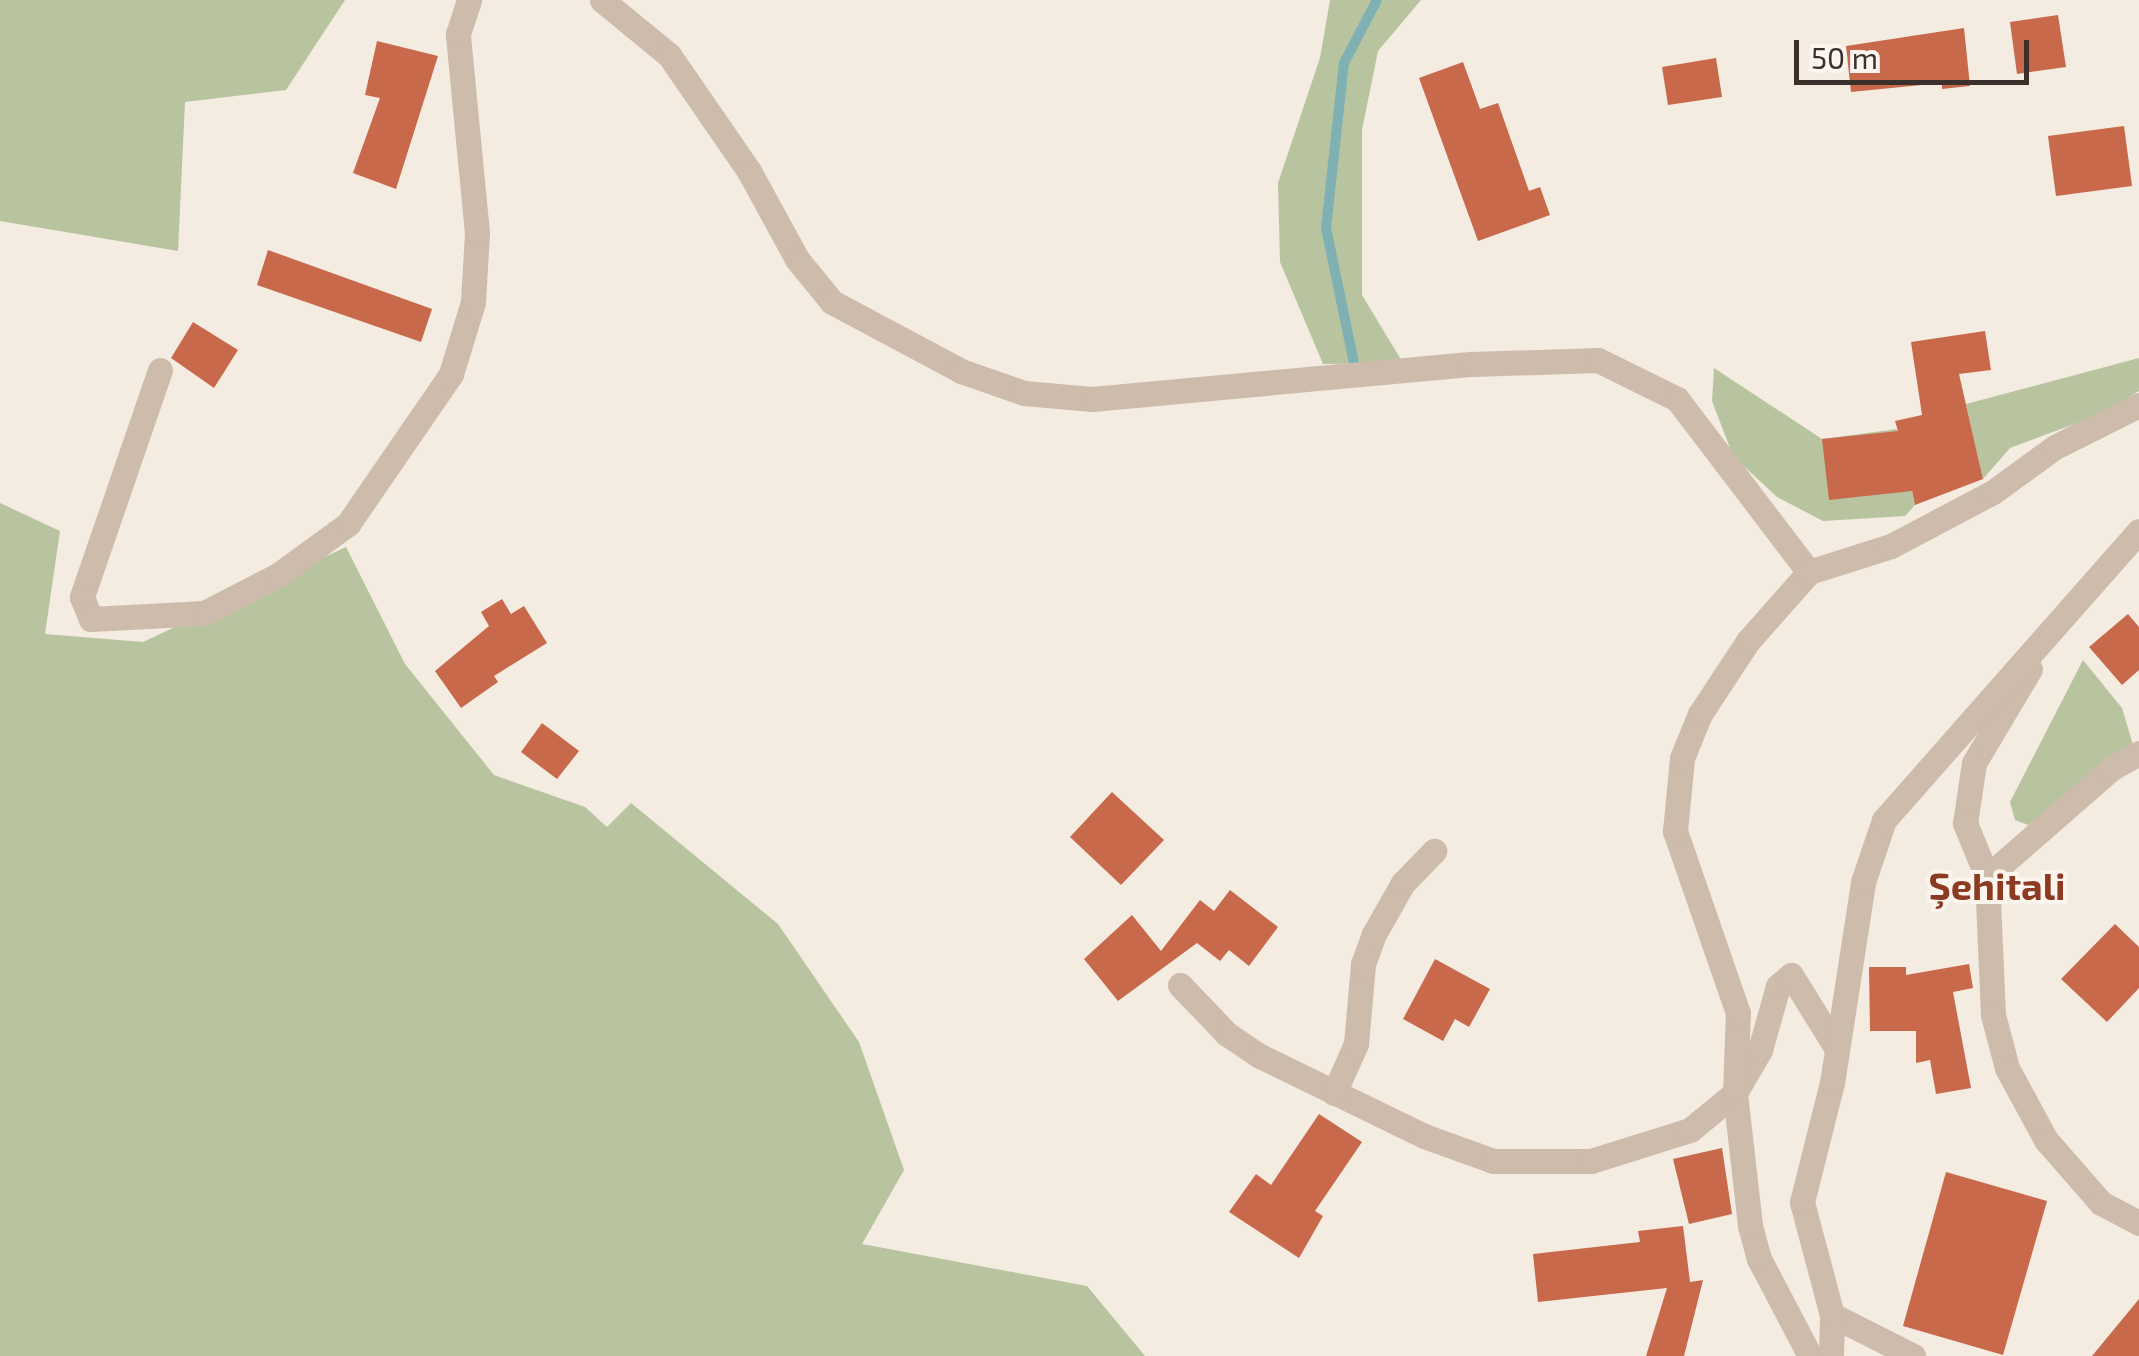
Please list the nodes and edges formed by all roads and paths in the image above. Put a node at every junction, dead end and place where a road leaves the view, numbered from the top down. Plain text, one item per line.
1 (469, 0) edge
2 (602, 0) edge
3 (160, 370) dead end
4 (2139, 406) edge
5 (2139, 531) edge
6 (1808, 572) junction
7 (2061, 617) junction
8 (2139, 753) edge
9 (1434, 851) dead end
10 (1987, 877) junction
11 (1180, 985) dead end
12 (1837, 1049) junction
13 (1334, 1092) junction
14 (1735, 1093) junction
15 (2139, 1223) edge
16 (1832, 1315) junction
17 (1810, 1356) edge
18 (1831, 1356) edge
19 (1913, 1356) edge

1 - 3 street
2 - 6 street
4 - 6 street
5 - 7 street
6 - 14 street
7 - 10 street
7 - 12 street
8 - 10 street
9 - 13 street
10 - 15 street
11 - 13 street
12 - 14 street
12 - 16 street
13 - 14 street
14 - 17 street
16 - 18 street
16 - 19 street

